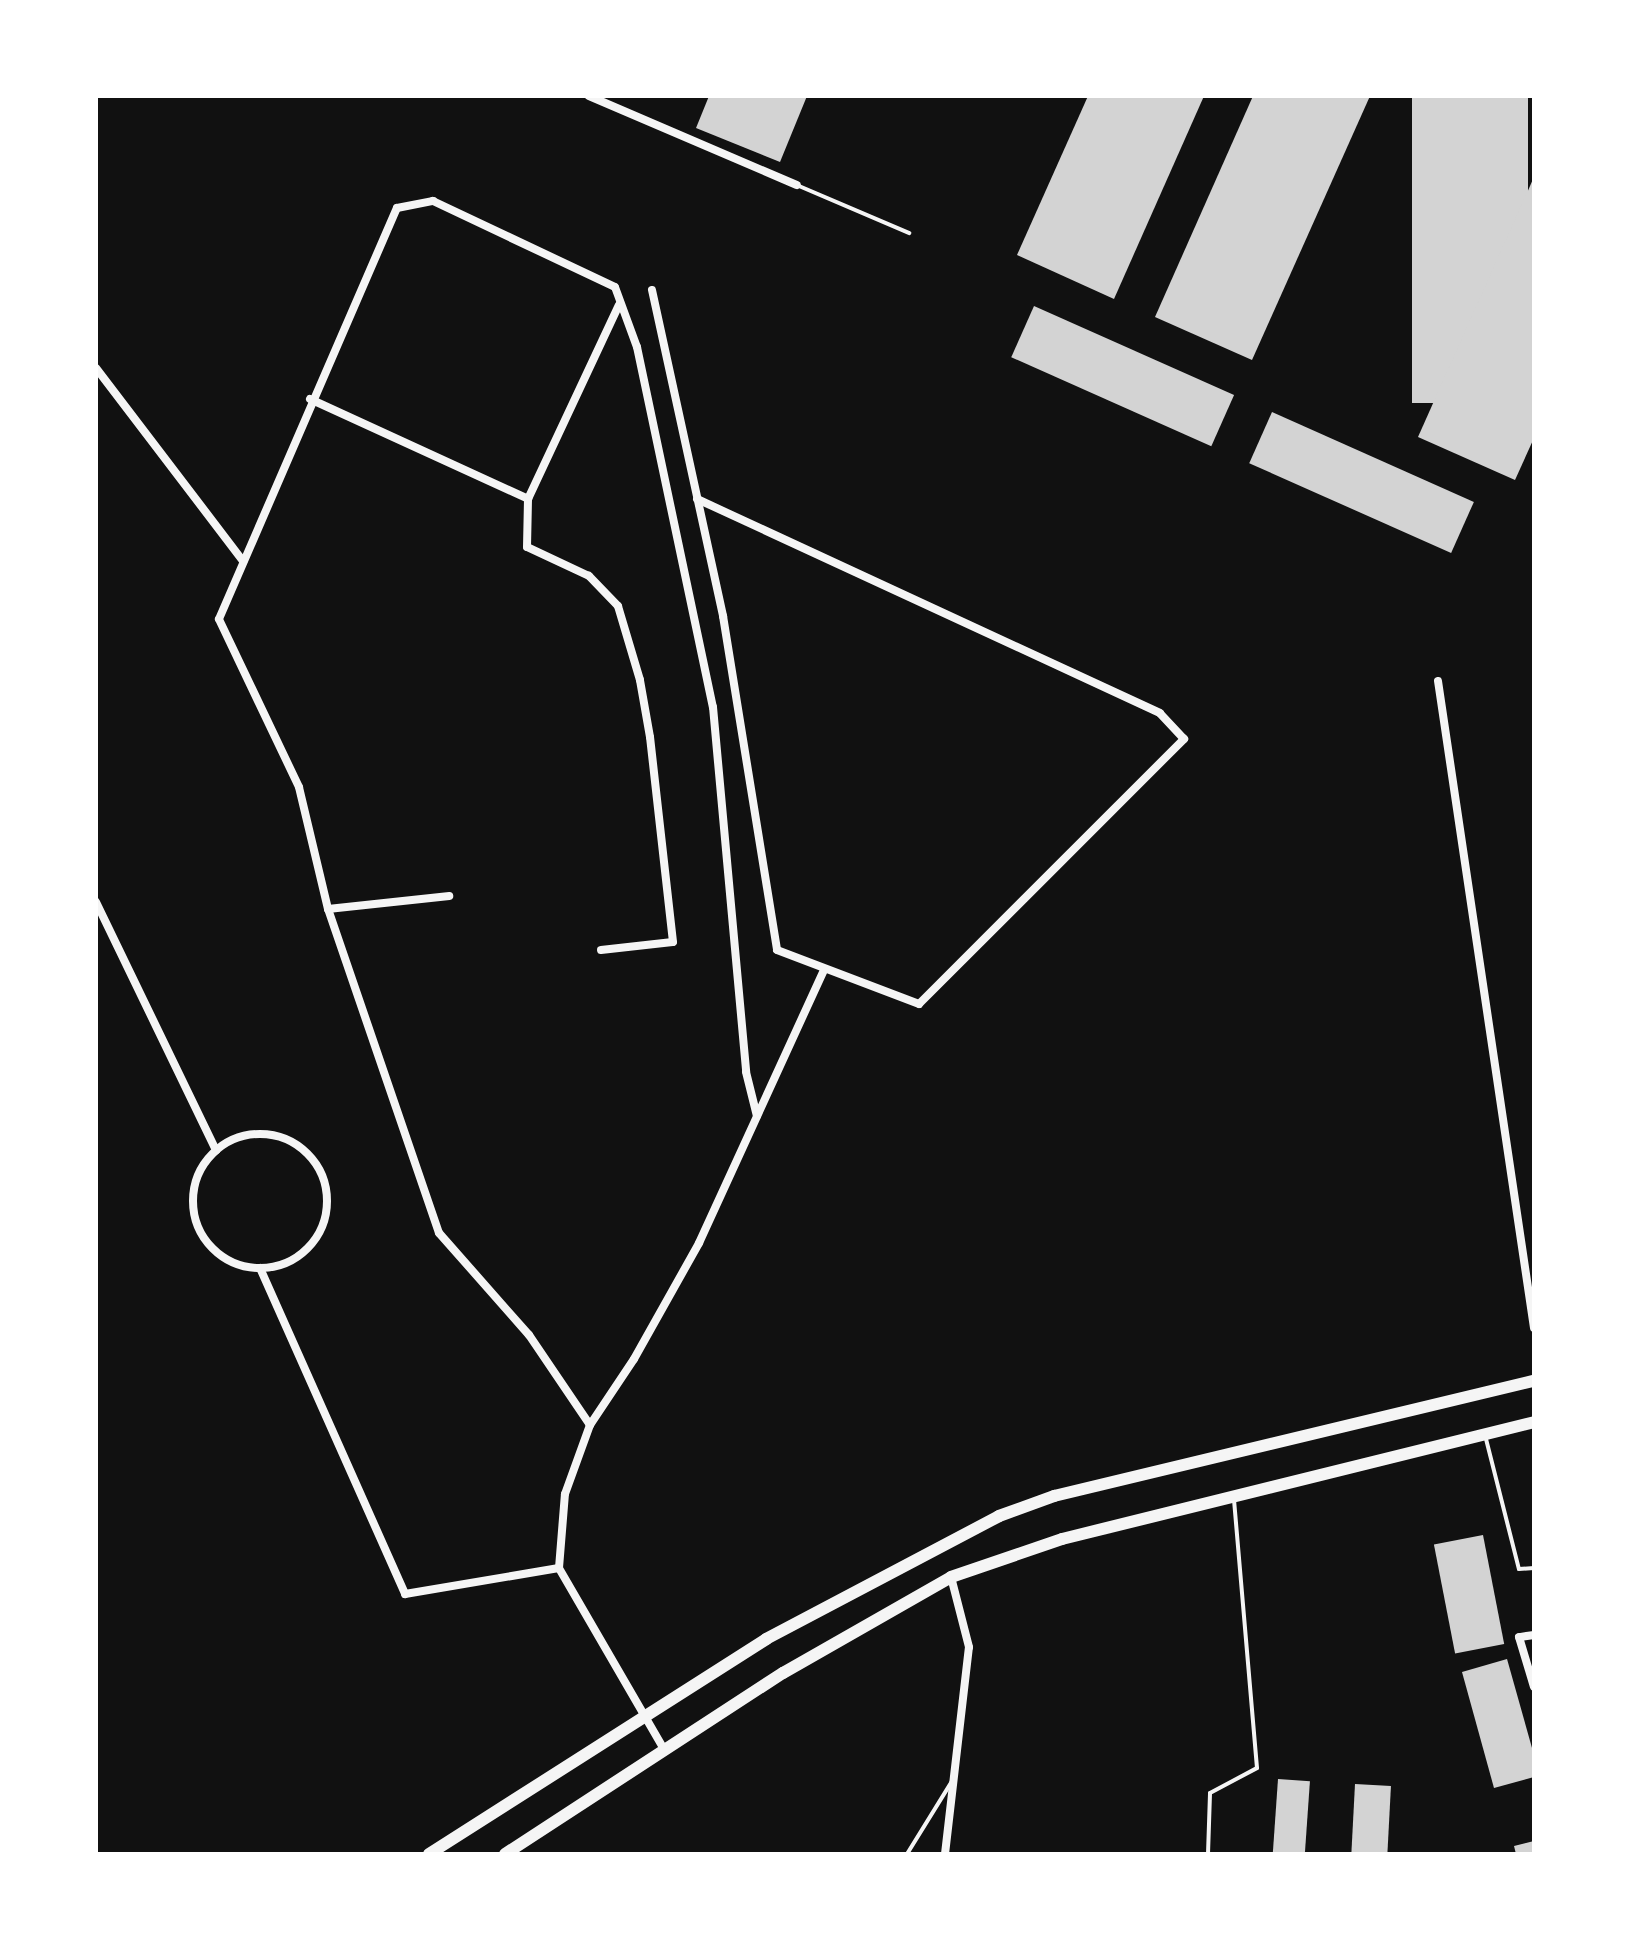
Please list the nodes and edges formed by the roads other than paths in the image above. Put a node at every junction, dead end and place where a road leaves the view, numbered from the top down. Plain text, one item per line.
1 (589, 96) edge
2 (797, 185) joint
3 (909, 233) dead end
4 (652, 290) dead end
5 (619, 305) junction
6 (96, 368) edge
7 (310, 399) junction
8 (528, 499) junction
9 (697, 499) junction
10 (243, 561) junction
11 (1438, 681) dead end
12 (449, 896) dead end
13 (96, 902) edge
14 (328, 909) junction
15 (601, 950) dead end
16 (824, 970) junction
17 (757, 1116) junction
18 (216, 1150) junction
19 (260, 1268) junction
20 (1534, 1328) edge
21 (1534, 1381) edge
22 (1534, 1422) edge
23 (590, 1425) junction
24 (1485, 1434) junction
25 (1234, 1496) junction
26 (559, 1568) junction
27 (1534, 1568) edge
28 (951, 1577) junction
29 (1534, 1635) edge
30 (1534, 1687) edge
31 (646, 1718) junction
32 (665, 1751) junction
33 (955, 1776) junction
34 (429, 1854) edge
35 (505, 1854) edge
36 (907, 1854) edge
37 (945, 1854) edge
38 (1208, 1854) edge

1 - 2 street
2 - 3 lane
4 - 9 street
5 - 7 street
5 - 8 street
5 - 17 street
6 - 10 street
7 - 8 street
7 - 10 street
8 - 15 street
9 - 16 street
9 - 16 street
10 - 14 street
11 - 20 street
12 - 14 street
13 - 18 street
14 - 23 street
16 - 17 street
17 - 23 street
18 - 19 street
18 - 19 street
19 - 26 street
21 - 31 main road
22 - 24 main road
23 - 26 street
24 - 25 main road
24 - 27 lane
25 - 28 main road
25 - 38 lane
26 - 31 street
28 - 32 main road
28 - 33 street
29 - 30 street
31 - 32 street
31 - 34 main road
32 - 35 main road
33 - 36 lane
33 - 37 street

